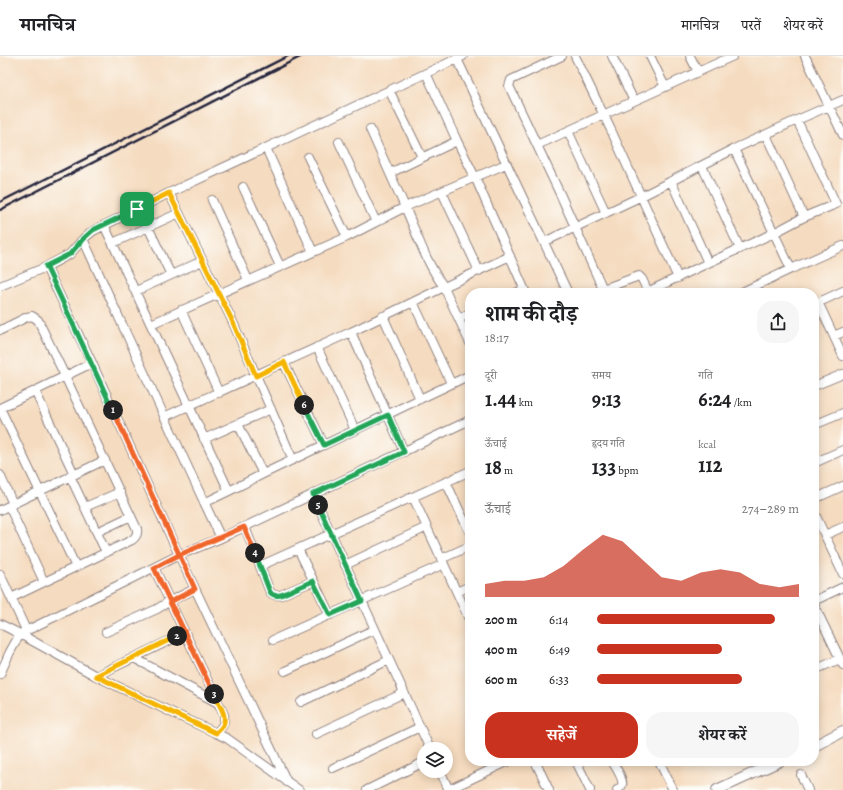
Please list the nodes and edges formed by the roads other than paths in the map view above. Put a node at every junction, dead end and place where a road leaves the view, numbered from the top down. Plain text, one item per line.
1 (562, 56) edge
2 (575, 56) edge
3 (612, 56) edge
4 (650, 56) edge
5 (690, 56) edge
6 (731, 56) edge
7 (805, 56) edge
8 (460, 57) edge
9 (698, 72) junction
10 (426, 73) junction
11 (665, 87) junction
12 (389, 90) junction
13 (843, 100) edge
14 (634, 101) junction
15 (829, 106) junction
16 (604, 115) junction
17 (797, 120) junction
18 (370, 129) dead end
19 (568, 131) junction
20 (766, 135) junction
21 (843, 135) edge
22 (457, 141) junction
23 (339, 142) dead end
24 (537, 145) junction
25 (266, 148) junction
26 (734, 150) junction
27 (308, 157) dead end
28 (422, 157) junction
29 (506, 164) junction
30 (702, 166) junction
31 (390, 172) junction
32 (475, 177) junction
33 (671, 181) junction
34 (243, 187) dead end
35 (442, 192) junction
36 (169, 193) junction
37 (642, 196) junction
38 (212, 200) dead end
39 (839, 202) edge
40 (406, 207) junction
41 (179, 213) junction
42 (606, 213) junction
43 (804, 217) junction
44 (376, 222) junction
45 (104, 225) junction
46 (148, 227) junction
47 (575, 227) junction
48 (774, 233) junction
49 (347, 236) junction
50 (83, 239) junction
51 (113, 242) junction
52 (544, 242) junction
53 (843, 246) edge
54 (740, 249) junction
55 (313, 252) junction
56 (510, 256) junction
57 (202, 261) junction
58 (708, 262) junction
59 (46, 266) junction
60 (280, 266) junction
61 (792, 268) junction
62 (479, 271) junction
63 (171, 275) junction
64 (678, 278) junction
65 (248, 280) junction
66 (0, 286) edge
67 (444, 287) junction
68 (524, 288) edge
69 (566, 288) edge
70 (606, 288) edge
71 (606, 288) edge
72 (645, 288) edge
73 (656, 288) edge
74 (750, 288) edge
75 (136, 291) junction
76 (843, 291) edge
77 (218, 294) junction
78 (413, 302) junction
79 (819, 302) edge
80 (819, 308) edge
81 (181, 310) junction
82 (383, 316) junction
83 (465, 316) edge
84 (459, 318) junction
85 (152, 324) junction
86 (1, 330) edge
87 (351, 332) junction
88 (465, 332) edge
89 (843, 332) edge
90 (834, 336) junction
91 (317, 347) junction
92 (843, 356) edge
93 (284, 362) junction
94 (92, 363) junction
95 (843, 374) edge
96 (65, 376) junction
97 (256, 376) junction
98 (465, 377) edge
99 (819, 383) edge
100 (451, 384) junction
101 (35, 391) junction
102 (219, 393) junction
103 (420, 399) junction
104 (190, 406) junction
105 (0, 408) edge
106 (271, 410) junction
107 (843, 413) edge
108 (388, 415) junction
109 (164, 417) junction
110 (465, 422) edge
111 (819, 423) edge
112 (238, 424) junction
113 (355, 430) junction
114 (204, 439) junction
115 (324, 445) junction
116 (843, 450) edge
117 (404, 452) junction
118 (105, 460) junction
119 (293, 460) junction
120 (819, 462) edge
121 (465, 473) edge
122 (263, 474) junction
123 (0, 475) edge
124 (72, 475) junction
125 (446, 482) junction
126 (843, 486) edge
127 (40, 491) junction
128 (229, 491) junction
129 (120, 492) junction
130 (313, 494) junction
131 (413, 497) junction
132 (819, 498) edge
133 (204, 503) junction
134 (11, 505) junction
135 (85, 507) junction
136 (0, 510) edge
137 (131, 516) junction
138 (465, 522) edge
139 (819, 522) edge
140 (244, 527) junction
141 (427, 527) junction
142 (843, 527) edge
143 (97, 532) junction
144 (331, 534) junction
145 (825, 535) junction
146 (221, 538) junction
147 (298, 549) junction
148 (465, 549) edge
149 (106, 552) junction
150 (179, 555) junction
151 (443, 562) junction
152 (345, 565) junction
153 (260, 566) junction
154 (76, 567) junction
155 (154, 568) junction
156 (842, 569) edge
157 (0, 574) edge
158 (313, 581) junction
159 (44, 582) junction
160 (843, 587) edge
161 (465, 588) edge
162 (195, 589) junction
163 (457, 592) junction
164 (11, 598) junction
165 (819, 599) edge
166 (362, 601) junction
167 (170, 602) junction
168 (465, 609) edge
169 (330, 615) junction
170 (819, 619) edge
171 (0, 624) edge
172 (375, 629) junction
173 (23, 632) junction
174 (106, 632) dead end
175 (185, 633) junction
176 (273, 640) dead end
177 (134, 658) junction
178 (841, 658) edge
179 (389, 660) junction
180 (819, 668) edge
181 (285, 671) dead end
182 (0, 674) edge
183 (96, 676) junction
184 (404, 693) junction
185 (301, 702) dead end
186 (218, 703) junction
187 (420, 727) junction
188 (843, 732) edge
189 (216, 733) junction
190 (316, 734) dead end
191 (427, 742) edge
192 (819, 744) edge
193 (417, 765) edge
194 (499, 766) edge
195 (537, 766) edge
196 (581, 766) edge
197 (615, 766) edge
198 (662, 766) edge
199 (769, 766) edge
200 (333, 768) dead end
201 (801, 776) dead end
202 (443, 778) edge
203 (287, 782) junction
204 (548, 788) edge
205 (299, 790) edge
206 (367, 790) edge
207 (449, 790) edge
208 (538, 790) edge
209 (590, 790) edge
210 (618, 790) edge
211 (673, 790) edge
212 (717, 790) edge
213 (808, 790) edge

1 - 24 street
2 - 16 street
3 - 14 street
4 - 11 street
5 - 9 street
6 - 9 street
7 - 15 street
8 - 10 street
8 - 29 street
9 - 11 street
10 - 12 street
10 - 22 street
11 - 14 street
12 - 25 street
12 - 28 street
13 - 15 street
14 - 16 street
15 - 17 street
15 - 21 street
16 - 19 street
16 - 37 street
17 - 20 street
17 - 39 street
18 - 31 street
19 - 24 street
19 - 42 street
20 - 26 street
20 - 43 street
22 - 28 street
22 - 32 street
23 - 44 street
24 - 47 street
25 - 36 street
25 - 55 street
26 - 30 street
26 - 48 street
27 - 49 street
28 - 31 street
29 - 32 street
29 - 52 street
30 - 33 street
30 - 54 street
31 - 40 street
32 - 35 street
32 - 56 street
33 - 37 street
33 - 58 street
34 - 60 street
35 - 40 street
35 - 62 street
36 - 41 street
36 - 45 street
37 - 42 street
37 - 64 street
38 - 65 street
39 - 43 street
40 - 44 street
40 - 67 street
41 - 46 street
41 - 57 street
42 - 47 street
43 - 48 street
44 - 49 street
45 - 50 street
45 - 51 street
46 - 51 street
46 - 63 street
47 - 52 street
47 - 71 street
48 - 54 street
48 - 61 street
49 - 55 street
50 - 59 street
50 - 109 street
51 - 75 street
52 - 69 street
53 - 61 street
54 - 58 street
55 - 60 street
56 - 62 street
56 - 68 street
57 - 63 street
57 - 77 street
58 - 64 street
59 - 66 street
59 - 94 street
60 - 65 street
61 - 74 street
62 - 67 street
63 - 75 street
64 - 73 street
65 - 77 street
67 - 78 street
67 - 84 street
70 - 72 street
75 - 85 street
76 - 79 street
77 - 81 street
77 - 97 street
78 - 82 street
78 - 100 street
80 - 90 street
81 - 85 street
81 - 102 street
82 - 87 street
82 - 103 street
83 - 84 street
84 - 88 street
85 - 104 street
86 - 96 street
87 - 91 street
87 - 108 street
89 - 90 street
90 - 92 street
91 - 93 street
91 - 113 street
93 - 97 street
93 - 115 street
94 - 96 street
94 - 150 street
95 - 99 street
96 - 101 street
96 - 118 street
97 - 102 street
97 - 106 street
98 - 100 street
100 - 103 street
101 - 105 street
101 - 124 street
102 - 104 street
103 - 108 street
104 - 109 street
104 - 114 street
105 - 127 street
106 - 112 street
106 - 119 street
107 - 111 street
108 - 113 street
108 - 117 street
109 - 133 street
110 - 117 street
112 - 114 street
112 - 122 street
113 - 115 street
114 - 128 street
115 - 119 street
116 - 120 street
117 - 130 street
118 - 124 street
118 - 129 street
119 - 122 street
121 - 125 street
122 - 128 street
123 - 134 street
124 - 127 street
124 - 135 street
125 - 131 street
125 - 138 street
126 - 132 street
127 - 134 street
127 - 154 street
128 - 133 street
129 - 135 street
129 - 137 street
130 - 140 street
130 - 144 street
131 - 141 street
131 - 144 street
133 - 146 street
134 - 136 street
134 - 159 street
135 - 143 street
137 - 143 street
137 - 149 street
139 - 145 street
140 - 146 street
140 - 153 street
141 - 151 street
141 - 152 street
142 - 145 street
143 - 149 street
144 - 147 street
144 - 152 street
145 - 156 street
146 - 150 street
147 - 153 street
147 - 158 street
148 - 151 street
149 - 154 street
150 - 155 street
150 - 162 street
151 - 163 street
151 - 166 street
152 - 166 street
153 - 158 street
154 - 159 street
155 - 167 street
155 - 173 street
157 - 164 street
158 - 169 street
159 - 164 street
160 - 165 street
161 - 163 street
162 - 167 street
162 - 203 street
163 - 168 street
164 - 173 street
166 - 169 street
166 - 172 street
167 - 174 street
167 - 175 street
169 - 176 street
170 - 178 street
171 - 173 street
172 - 179 street
172 - 181 street
173 - 182 street
173 - 183 street
175 - 177 street
175 - 186 street
177 - 183 street
177 - 186 street
178 - 180 street
179 - 184 street
179 - 185 street
183 - 189 street
184 - 187 street
184 - 190 street
186 - 189 street
187 - 191 street
187 - 200 street
188 - 192 street
189 - 203 street
193 - 206 street
194 - 207 street
195 - 204 street
196 - 209 street
197 - 210 street
198 - 211 street
199 - 212 street
201 - 213 street
202 - 207 street
203 - 205 street
204 - 208 street

